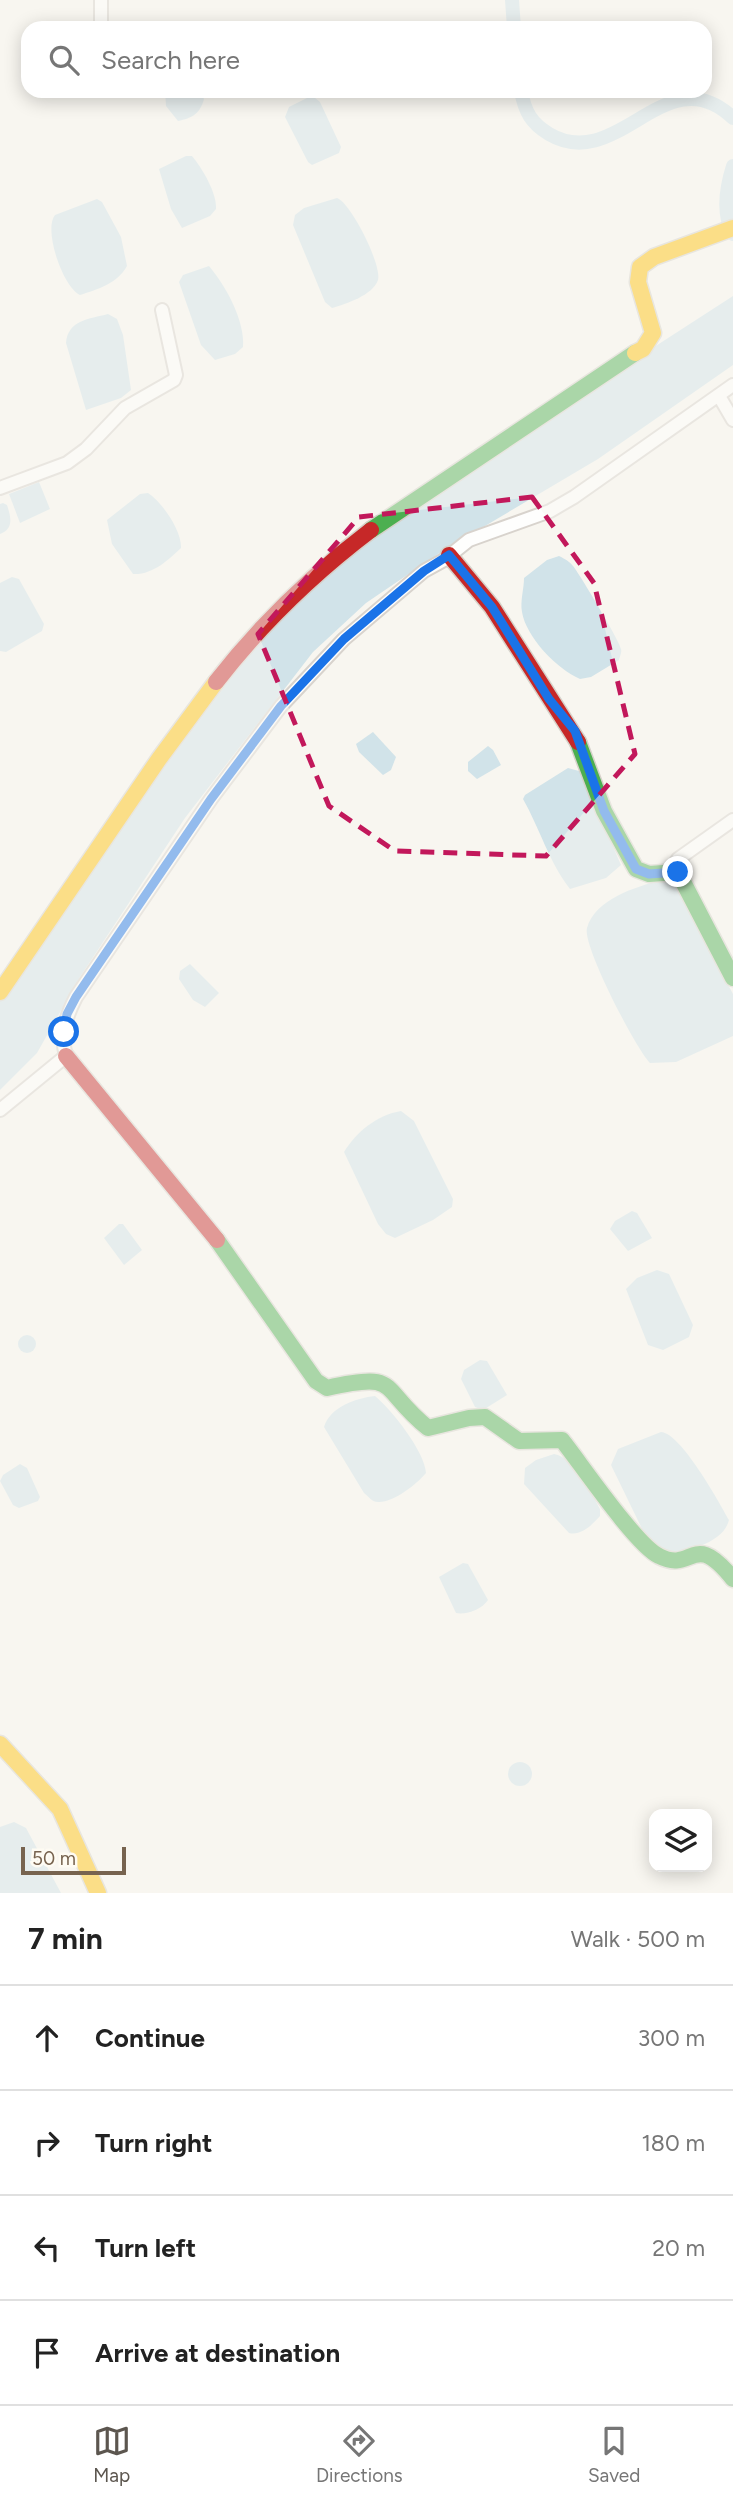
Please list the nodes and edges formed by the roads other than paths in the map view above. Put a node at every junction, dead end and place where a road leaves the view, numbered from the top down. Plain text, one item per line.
1 (101, 0) edge
2 (101, 21) edge
3 (733, 228) edge
4 (162, 310) dead end
5 (733, 385) edge
6 (719, 396) junction
7 (733, 420) edge
8 (0, 488) edge
9 (449, 555) junction
10 (733, 820) edge
11 (671, 870) junction
12 (733, 978) edge
13 (0, 992) edge
14 (66, 1056) junction
15 (0, 1110) edge
16 (733, 1579) edge
17 (0, 1744) edge
18 (98, 1893) edge

1 - 2 street
3 - 13 street
4 - 8 street
5 - 6 street
6 - 7 street
6 - 9 street
9 - 11 street
9 - 14 street
10 - 11 street
11 - 12 street
14 - 15 street
14 - 16 street
17 - 18 street

